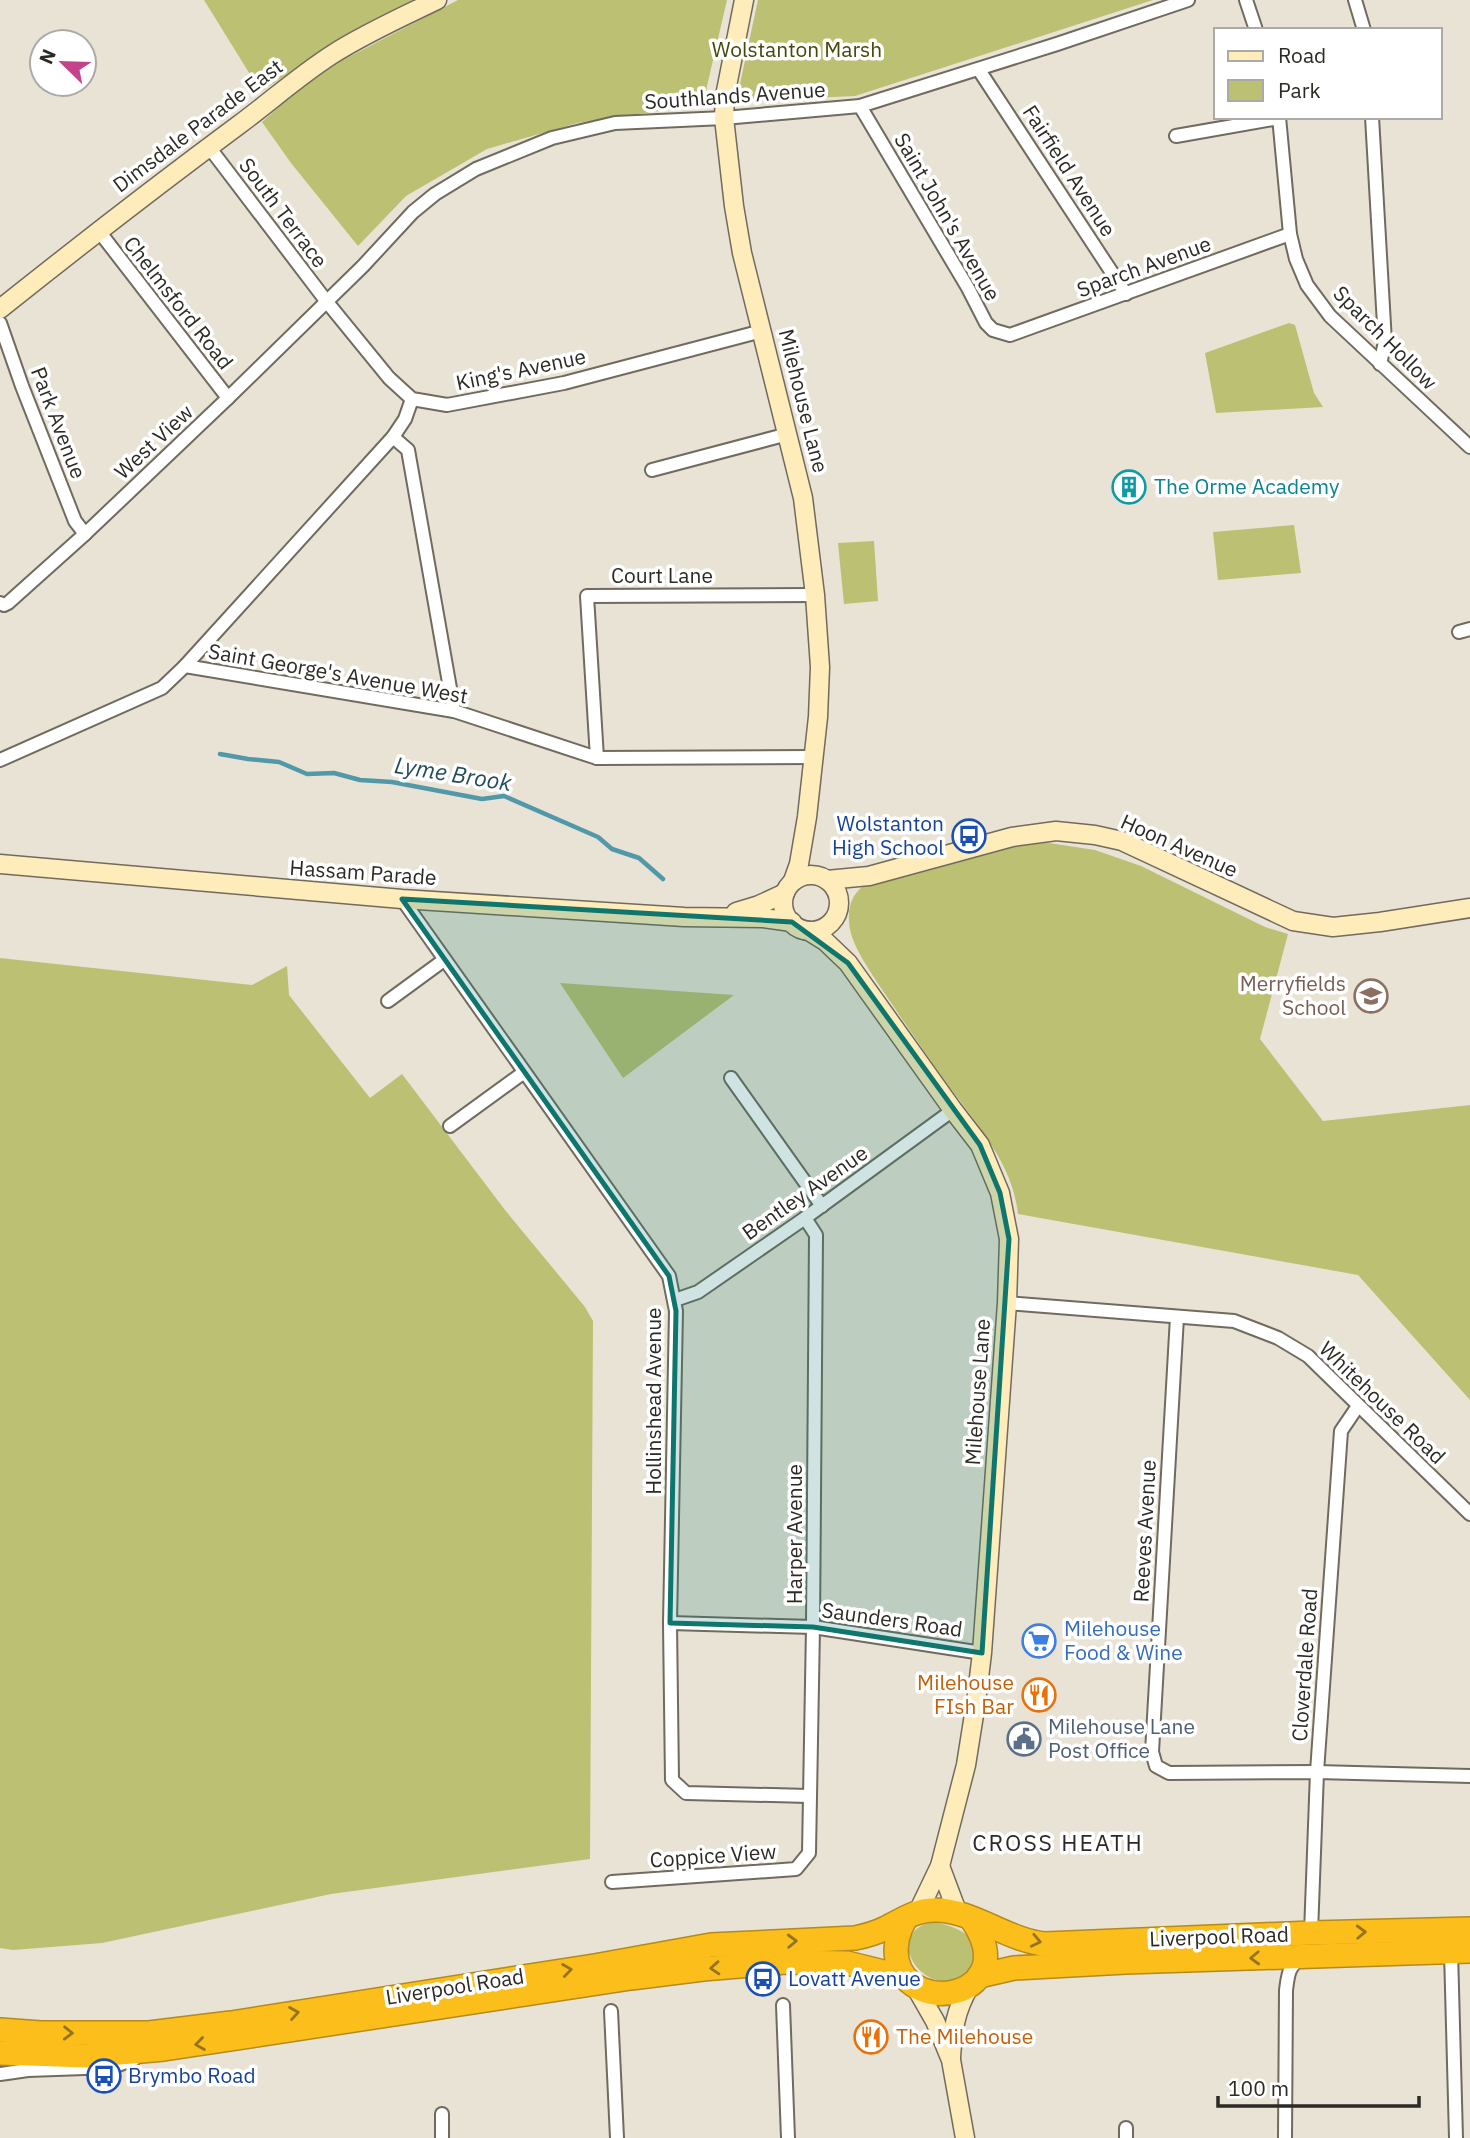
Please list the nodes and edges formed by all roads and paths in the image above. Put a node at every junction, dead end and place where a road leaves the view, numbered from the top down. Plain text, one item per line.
1 (437, 0) edge
2 (744, 0) edge
3 (1188, 0) edge
4 (1246, 0) edge
5 (1355, 0) edge
6 (1255, 28) edge
7 (1363, 28) edge
8 (979, 70) junction
9 (860, 106) junction
10 (723, 118) junction
11 (1268, 119) edge
12 (1279, 119) edge
13 (1372, 119) edge
14 (1176, 136) dead end
15 (209, 147) junction
16 (98, 230) junction
17 (1290, 234) junction
18 (1126, 294) junction
19 (327, 302) junction
20 (0, 309) edge
21 (0, 323) edge
22 (762, 331) junction
23 (1010, 335) joint
24 (1380, 364) junction
25 (228, 398) junction
26 (412, 399) junction
27 (788, 434) junction
28 (393, 437) junction
29 (1467, 440) edge
30 (652, 470) dead end
31 (85, 534) junction
32 (815, 595) junction
33 (2, 604) edge
34 (185, 666) junction
35 (454, 711) junction
36 (814, 757) junction
37 (597, 758) junction
38 (0, 760) edge
39 (807, 817) junction
40 (0, 864) edge
41 (869, 876) junction
42 (823, 878) junction
43 (789, 887) junction
44 (401, 899) junction
45 (837, 905) junction
46 (1470, 908) edge
47 (723, 916) junction
48 (792, 922) junction
49 (809, 930) junction
50 (444, 960) junction
51 (848, 963) junction
52 (388, 1002) dead end
53 (523, 1073) junction
54 (731, 1078) dead end
55 (953, 1110) junction
56 (450, 1126) dead end
57 (822, 1206) junction
58 (804, 1218) junction
59 (675, 1300) junction
60 (1007, 1303) junction
61 (1177, 1317) junction
62 (1358, 1406) junction
63 (1470, 1514) edge
64 (670, 1623) junction
65 (813, 1627) junction
66 (982, 1653) junction
67 (1317, 1772) junction
68 (1470, 1776) edge
69 (809, 1796) junction
70 (809, 1853) joint
71 (940, 1866) junction
72 (612, 1882) dead end
73 (912, 1915) junction
74 (965, 1917) junction
75 (1470, 1929) edge
76 (1309, 1944) junction
77 (1460, 1951) edge
78 (909, 1981) junction
79 (974, 1981) junction
80 (783, 2005) dead end
81 (611, 2011) dead end
82 (0, 2030) edge
83 (164, 2049) junction
84 (0, 2053) edge
85 (951, 2060) junction
86 (0, 2074) edge
87 (1456, 2112) junction
88 (1470, 2113) edge
89 (442, 2114) dead end
90 (442, 2138) edge
91 (617, 2138) edge
92 (788, 2138) edge
93 (965, 2138) edge
94 (1285, 2138) edge
95 (1456, 2138) edge

1 - 15 main road, Dimsdale Parade East
2 - 10 main road, Milehouse Lane
3 - 8 street, Southlands Avenue
4 - 6 street
5 - 7 street
8 - 9 street, Southlands Avenue
8 - 18 street, Fairfield Avenue
9 - 10 street, Southlands Avenue
9 - 23 street, Saint John's Avenue
10 - 19 street, Southlands Avenue
10 - 22 main road, Milehouse Lane
11 - 14 street
12 - 17 street, Sparch Hollow
13 - 24 street
15 - 16 main road, Dimsdale Parade East
15 - 19 street, South Terrace
16 - 20 main road, Dimsdale Parade East
16 - 25 street, Chelmsford Road
17 - 18 street, Sparch Avenue
17 - 24 street, Sparch Hollow
18 - 23 street, Sparch Avenue
19 - 25 street, West View
19 - 26 street
21 - 31 street, Park Avenue
22 - 26 street, King's Avenue
22 - 27 main road, Milehouse Lane
24 - 29 street, Sparch Hollow
25 - 31 street, West View
26 - 28 street
27 - 30 street
27 - 32 main road, Milehouse Lane
28 - 34 street
28 - 35 street
31 - 33 street, West View
32 - 36 main road, Milehouse Lane
32 - 37 street, Court Lane
34 - 35 street, Saint George's Avenue West
34 - 38 street
35 - 37 street, Saint George's Avenue West
36 - 37 street, Saint George's Avenue West
36 - 39 main road, Milehouse Lane
39 - 42 main road, Milehouse Lane
39 - 43 main road, Milehouse Lane
40 - 44 main road, Hassam Parade
41 - 42 main road, Hoon Avenue
41 - 45 main road, Hoon Avenue
41 - 46 main road, Hoon Avenue
42 - 43 main road
42 - 45 main road
43 - 47 main road, Hassam Parade
43 - 48 main road
44 - 47 main road, Hassam Parade
44 - 50 street, Hollinshead Avenue
45 - 49 main road
45 - 51 main road, Milehouse Lane
47 - 48 main road, Hassam Parade
48 - 49 main road
49 - 51 main road, Milehouse Lane
50 - 52 street
50 - 53 street, Hollinshead Avenue
51 - 55 main road, Milehouse Lane
53 - 56 street
53 - 59 street, Hollinshead Avenue
54 - 57 street
55 - 57 street, Bentley Avenue
55 - 60 main road, Milehouse Lane
57 - 58 street, Bentley Avenue
58 - 59 street, Bentley Avenue
58 - 65 street, Harper Avenue
59 - 64 street, Hollinshead Avenue
60 - 61 street, Whitehouse Road
60 - 66 main road, Milehouse Lane
61 - 62 street, Whitehouse Road
61 - 67 street, Reeves Avenue
62 - 63 street, Whitehouse Road
62 - 67 street, Cloverdale Road
64 - 65 street, Saunders Road
64 - 69 street, Hollinshead Avenue
65 - 66 street, Saunders Road
65 - 69 street, Harper Avenue
66 - 71 main road, Milehouse Lane
67 - 68 street, Reeves Avenue
67 - 76 street, Cloverdale Road
69 - 70 street, Harper Avenue
70 - 72 street, Coppice View
71 - 73 main road, Milehouse Lane
71 - 74 main road
73 - 74 highway
73 - 78 highway
82 -> 73 highway, Liverpool Road
74 -> 76 highway, Liverpool Road
74 - 79 highway
76 -> 75 highway, Liverpool Road
76 - 77 highway, Liverpool Road
76 -> 79 highway, Liverpool Road
76 - 94 street
77 - 87 street
78 - 79 highway
78 -> 83 highway, Liverpool Road
78 - 85 main road
79 - 85 main road
80 - 92 street
81 - 91 street
83 - 84 highway, Liverpool Road
83 - 86 street
85 - 93 main road
87 - 88 street
87 - 95 street
89 - 90 street

